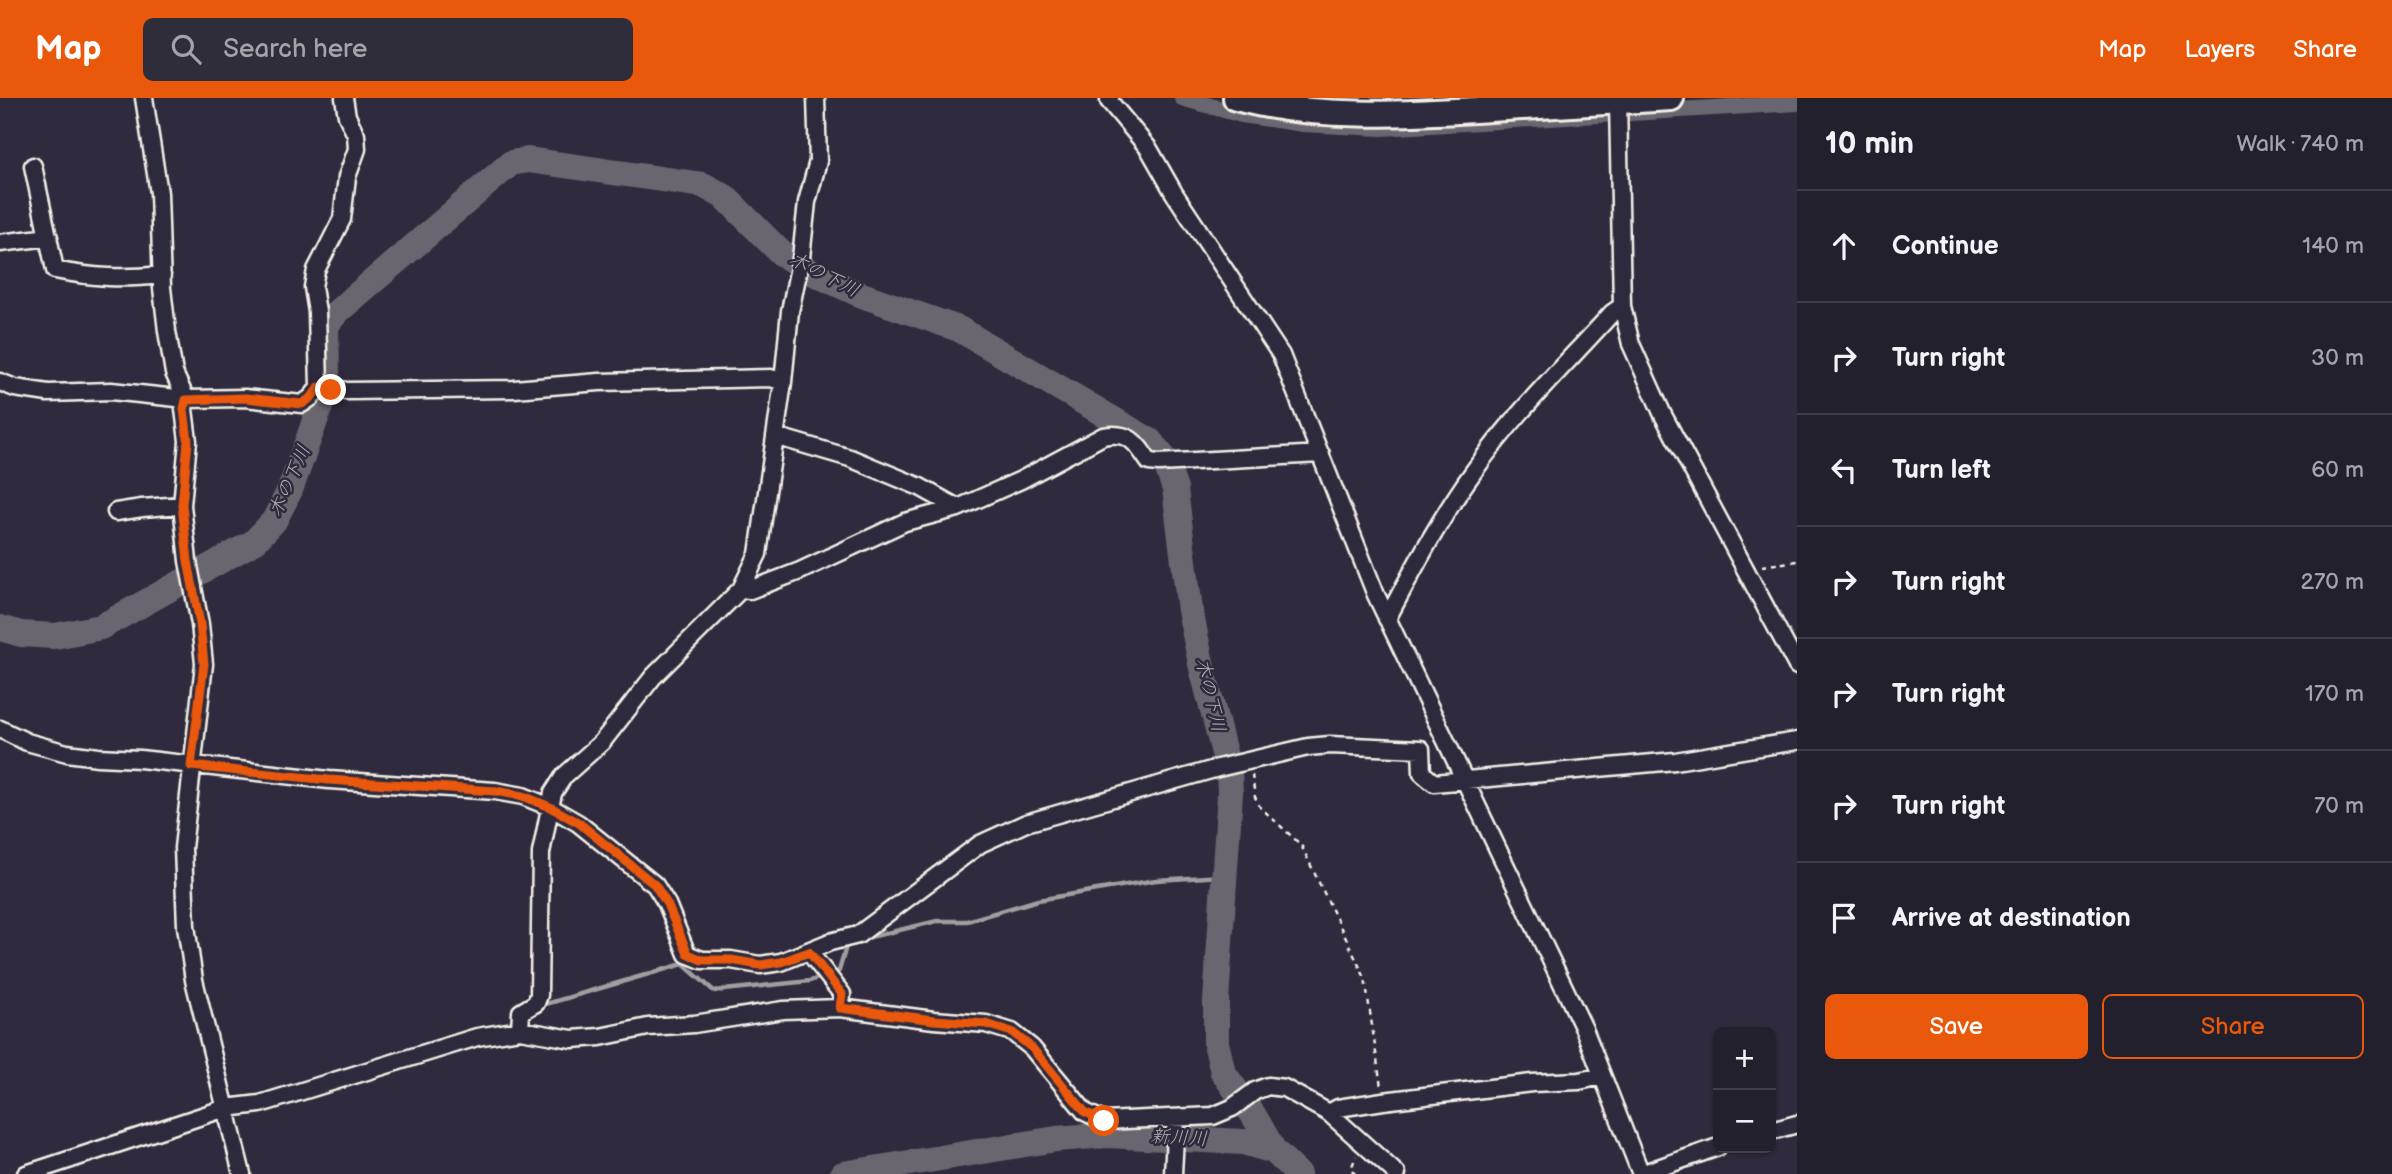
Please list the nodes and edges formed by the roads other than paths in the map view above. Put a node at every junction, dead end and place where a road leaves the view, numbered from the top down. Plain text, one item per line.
1 (144, 98) edge
2 (344, 98) edge
3 (816, 98) edge
4 (1110, 98) edge
5 (1236, 98) edge
6 (1669, 98) edge
7 (1617, 110) junction
8 (33, 166) dead end
9 (49, 237) junction
10 (0, 243) edge
11 (162, 275) junction
12 (1622, 306) junction
13 (0, 382) edge
14 (783, 382) junction
15 (324, 388) junction
16 (186, 400) junction
17 (775, 436) junction
18 (1321, 454) junction
19 (182, 505) junction
20 (958, 508) junction
21 (116, 512) dead end
22 (741, 589) junction
23 (1387, 620) junction
24 (1797, 666) edge
25 (0, 729) edge
26 (1797, 741) edge
27 (191, 766) junction
28 (1465, 781) junction
29 (550, 807) junction
30 (809, 952) junction
31 (840, 1008) junction
32 (521, 1023) junction
33 (1602, 1076) junction
34 (226, 1108) junction
35 (1329, 1113) junction
36 (1176, 1121) junction
37 (1797, 1124) edge
38 (1776, 1130) edge
39 (1713, 1149) edge
40 (67, 1168) edge
41 (26, 1174) edge
42 (242, 1174) edge
43 (1173, 1174) edge
44 (1397, 1174) edge
45 (1641, 1174) edge

1 - 11 street
2 - 15 street
3 - 14 street
4 - 18 street
5 - 7 main road
6 - 7 main road
7 - 12 street
8 - 9 street
9 - 10 street
9 - 11 street
11 - 16 street
12 - 23 street
12 - 24 street
13 - 16 street
14 - 15 street
14 - 17 street
15 - 16 street
16 - 19 street
17 - 20 street
17 - 22 street
18 - 20 street
18 - 23 street
19 - 21 street
19 - 27 street
20 - 22 street
22 - 29 street
23 - 28 street
25 - 27 street
26 - 28 street
27 - 29 street
27 - 34 street
28 - 30 street
28 - 33 street
29 - 30 street
29 - 32 street
30 - 31 street
31 - 32 street
31 - 36 street
32 - 34 street
33 - 35 street
33 - 45 street
34 - 40 street
34 - 42 street
35 - 36 street
35 - 44 street
36 - 43 street
37 - 38 street
39 - 45 street
40 - 41 street

